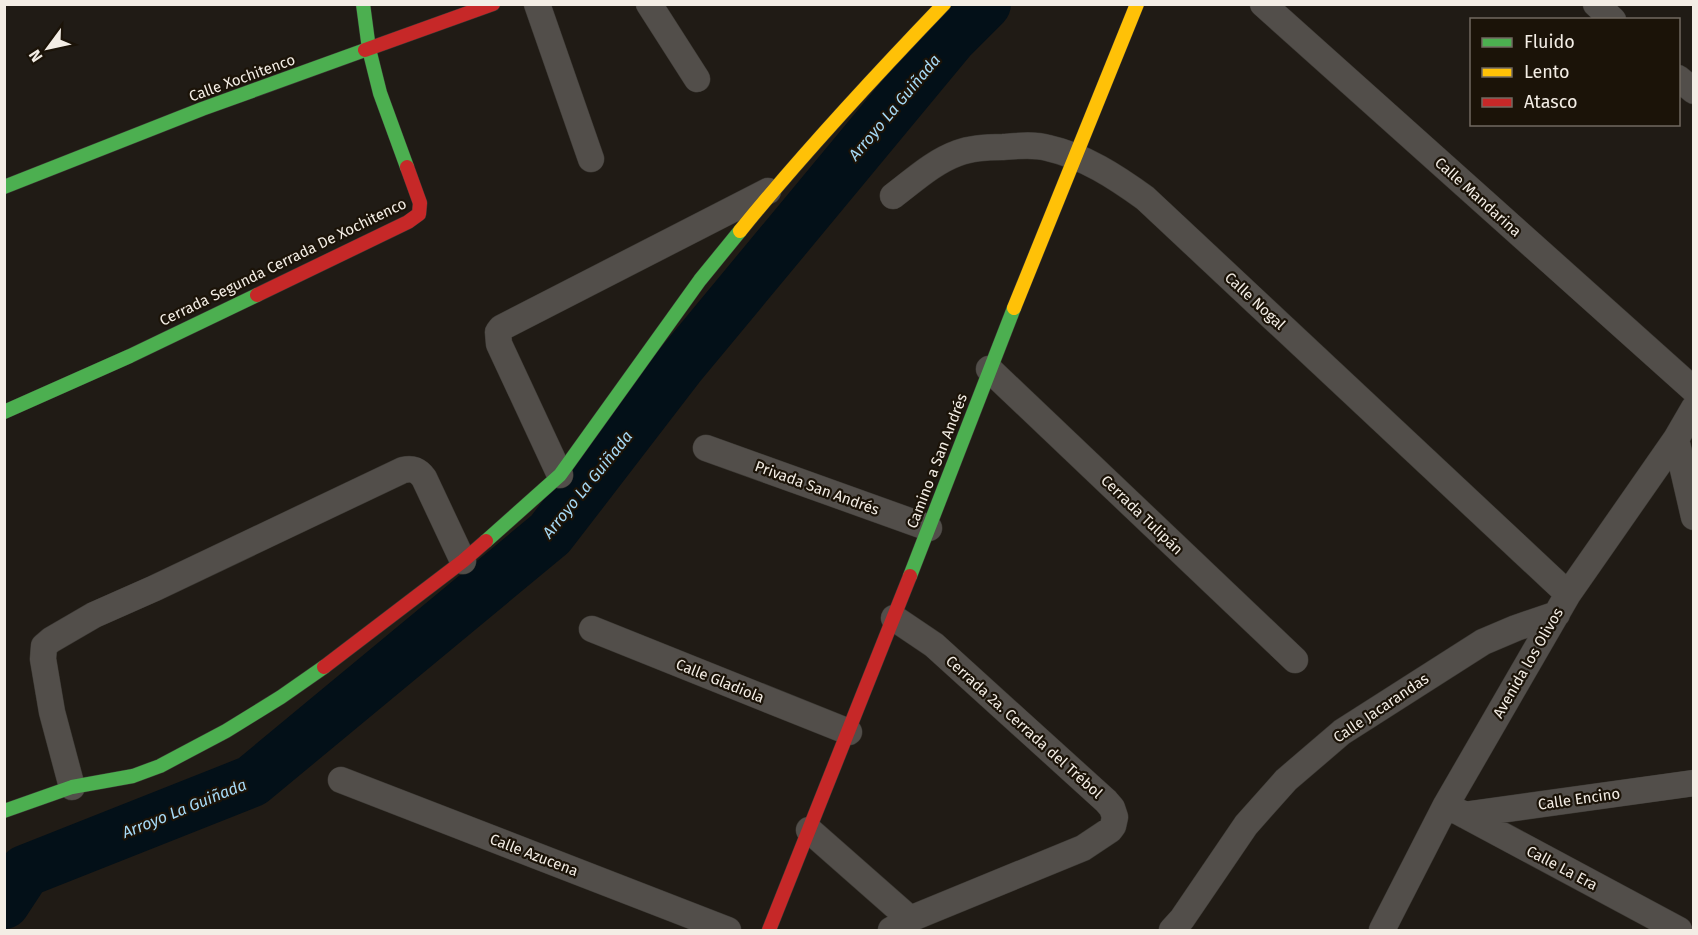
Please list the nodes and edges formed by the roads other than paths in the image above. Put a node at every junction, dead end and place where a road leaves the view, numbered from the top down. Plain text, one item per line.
1 (363, 4) edge
2 (492, 4) edge
3 (537, 4) edge
4 (649, 4) edge
5 (944, 4) edge
6 (1137, 4) edge
7 (1263, 4) edge
8 (1596, 4) edge
9 (1611, 18) edge
10 (369, 50) junction
11 (697, 80) dead end
12 (1680, 80) edge
13 (1694, 91) edge
14 (1075, 156) junction
15 (591, 159) dead end
16 (4, 187) edge
17 (775, 188) junction
18 (893, 196) dead end
19 (989, 369) junction
20 (1694, 390) edge
21 (1694, 408) edge
22 (4, 412) edge
23 (1676, 439) junction
24 (706, 448) dead end
25 (560, 475) junction
26 (1694, 517) edge
27 (929, 528) junction
28 (463, 561) junction
29 (1563, 604) junction
30 (894, 618) junction
31 (592, 629) dead end
32 (1295, 660) dead end
33 (849, 732) junction
34 (341, 780) dead end
35 (1694, 783) edge
36 (72, 787) junction
37 (1455, 810) junction
38 (4, 811) edge
39 (809, 830) junction
40 (900, 925) edge
41 (728, 930) edge
42 (769, 930) edge
43 (1172, 930) edge
44 (1382, 930) edge
45 (1679, 930) edge

1 - 10 street
2 - 10 street, Calle Xochitenco
3 - 15 street
4 - 11 street
5 - 17 street
6 - 14 street, Camino a San Andrés
7 - 20 street, Calle Mandarina
8 - 9 street
10 - 16 street, Calle Xochitenco
10 - 22 street, Cerrada Segunda Cerrada De Xochitenco
12 - 13 street
14 - 18 street, Calle Nogal
14 - 19 street, Camino a San Andrés
14 - 29 street, Calle Nogal
17 - 25 street
17 - 25 street
19 - 27 street, Camino a San Andrés
19 - 32 street, Cerrada Tulipán
21 - 23 street, Avenida los Olivos
23 - 26 street
23 - 29 street, Avenida los Olivos
24 - 27 street, Privada San Andrés
25 - 28 street
27 - 30 street, Camino a San Andrés
28 - 36 street
28 - 36 street
29 - 37 street, Avenida los Olivos
29 - 43 street, Calle Jacarandas
30 - 33 street, Camino a San Andrés
30 - 40 street, Cerrada 2a. Cerrada del Trébol
31 - 33 street, Calle Gladiola
33 - 39 street, Camino a San Andrés
34 - 41 street, Calle Azucena
35 - 37 street, Calle Encino
36 - 38 street
37 - 44 street, Avenida los Olivos
37 - 45 street, Calle La Era
39 - 40 street
39 - 42 street, Camino a San Andrés

